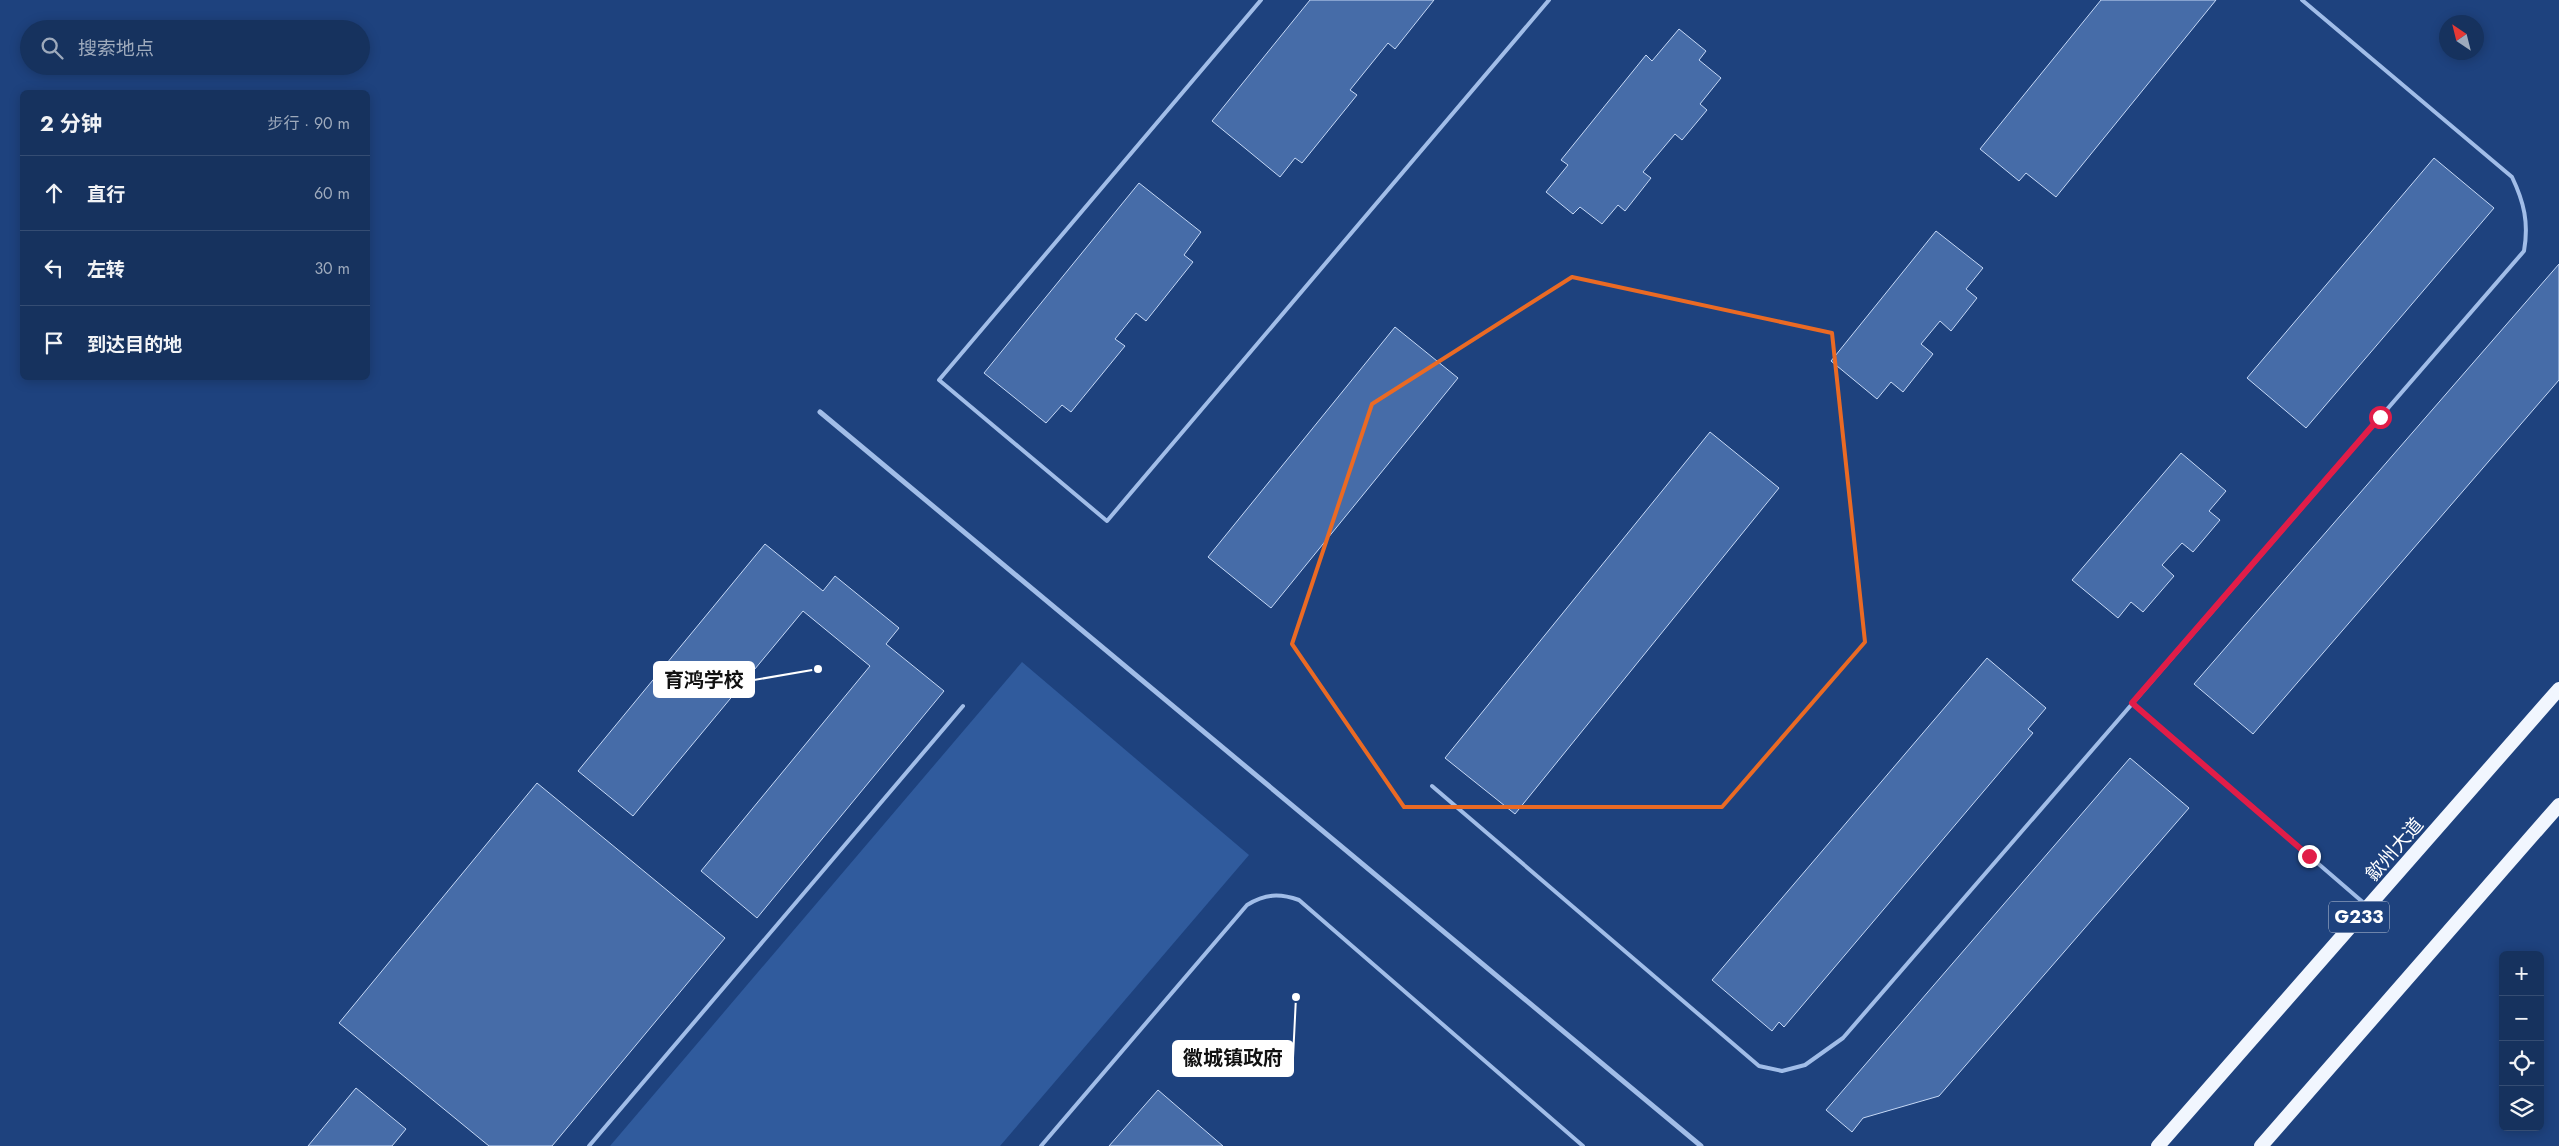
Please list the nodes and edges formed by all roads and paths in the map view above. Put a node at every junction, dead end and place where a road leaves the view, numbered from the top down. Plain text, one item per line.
1 (1261, 0) edge
2 (1549, 0) edge
3 (2302, 0) edge
4 (820, 412) dead end
5 (2559, 688) edge
6 (2132, 703) junction
7 (963, 706) dead end
8 (1432, 786) dead end
9 (2559, 805) edge
10 (2368, 907) junction
11 (589, 1146) edge
12 (1041, 1146) edge
13 (1583, 1146) edge
14 (1701, 1146) edge
15 (2158, 1146) edge
16 (2260, 1146) edge

1 - 2 lane
3 - 6 lane
4 - 14 street
5 - 10 highway, 歙州大道 / G233
6 - 8 lane
6 - 10 lane
7 - 11 lane
9 - 16 highway
10 - 15 highway, 歙州大道 / G233
12 - 13 lane

